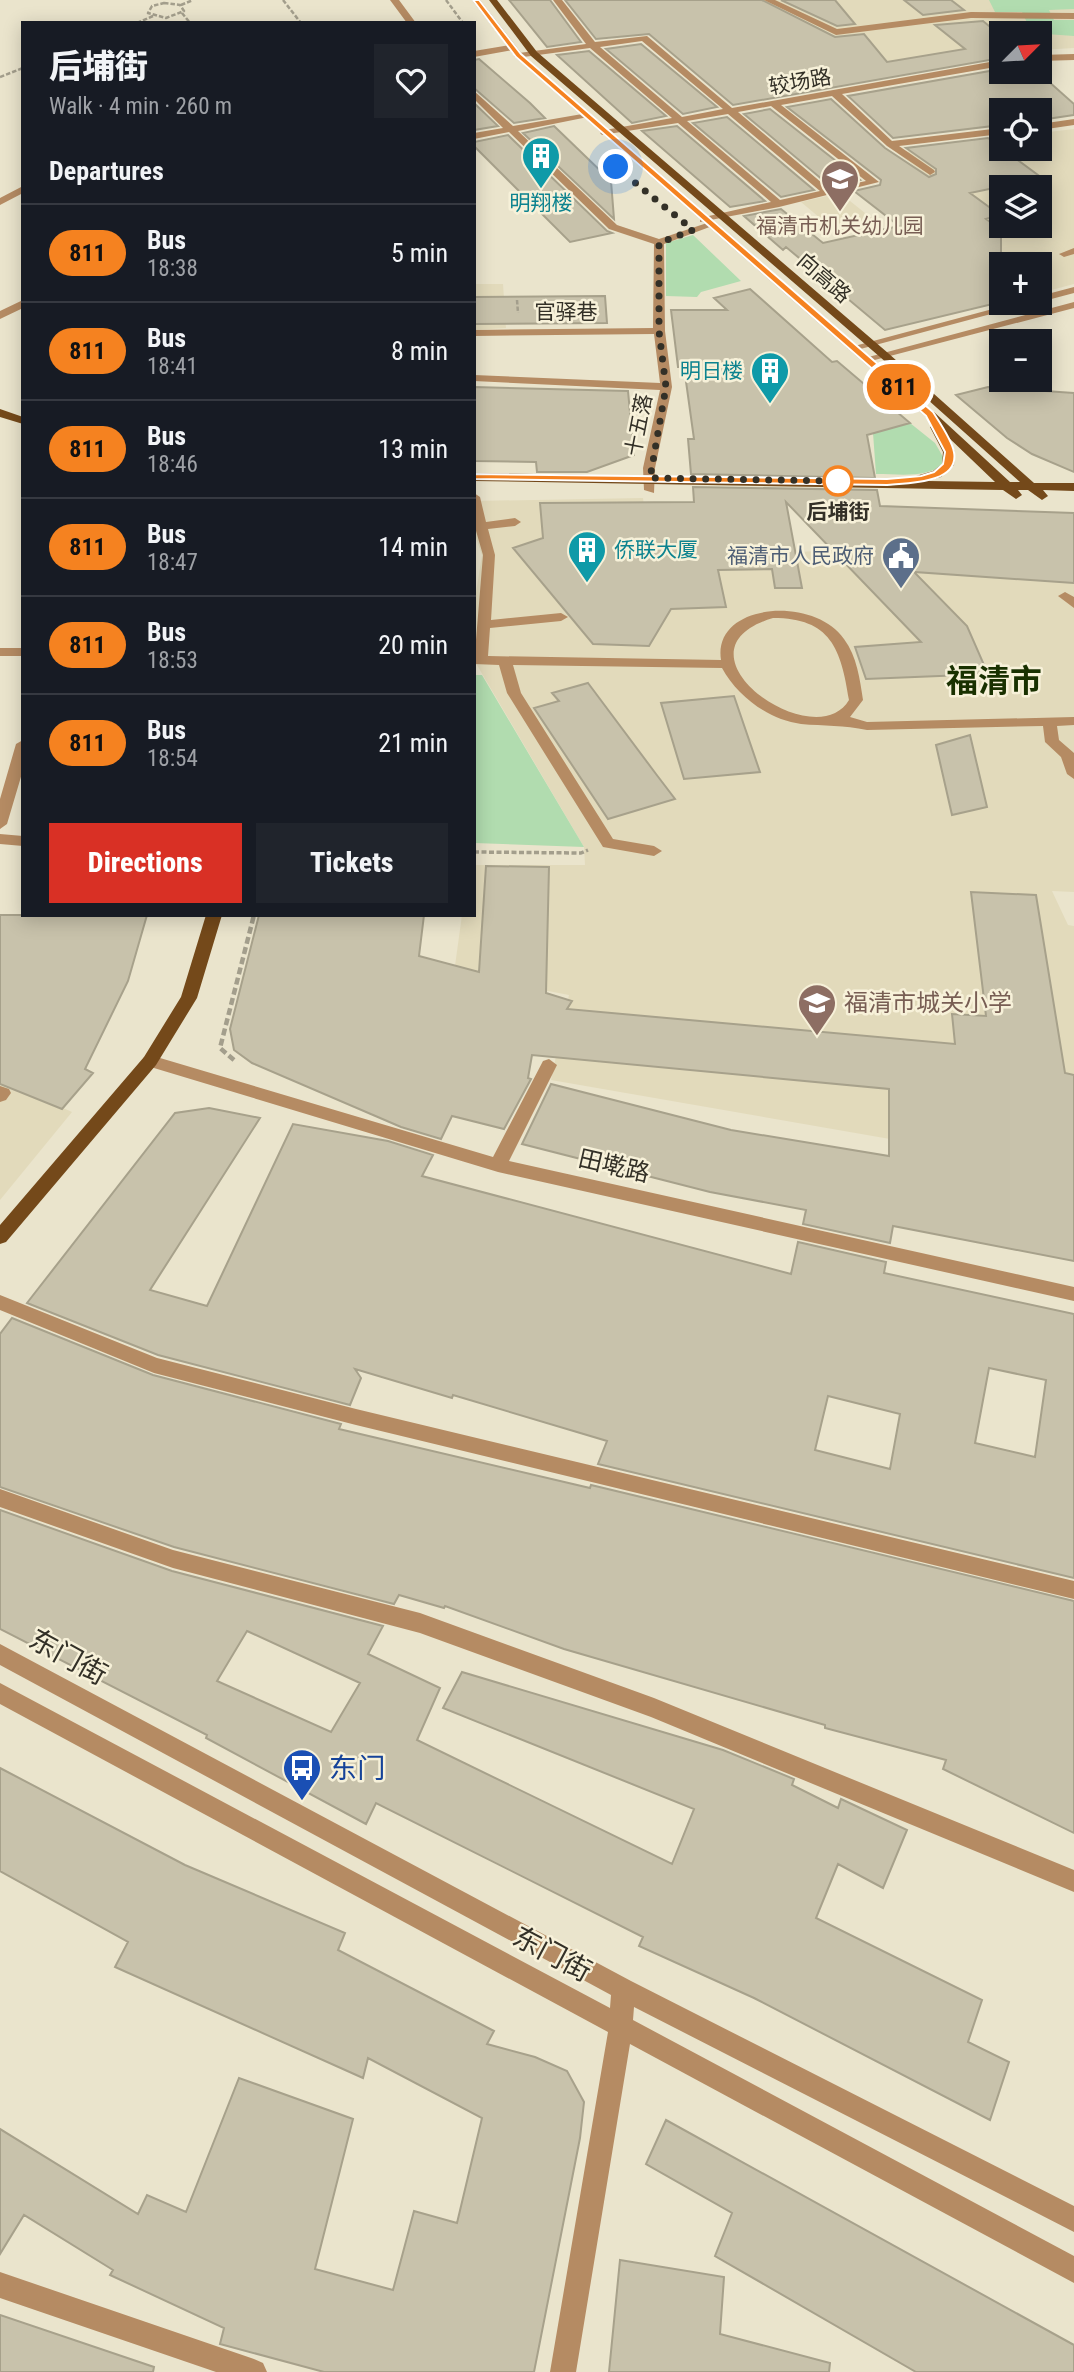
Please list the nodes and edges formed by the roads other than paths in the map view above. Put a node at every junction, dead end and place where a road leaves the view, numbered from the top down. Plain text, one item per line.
1 (394, 0) edge
2 (477, 0) edge
3 (493, 0) edge
4 (557, 0) edge
5 (768, 0) edge
6 (1074, 16) edge
7 (410, 21) edge
8 (593, 46) junction
9 (510, 48) junction
10 (476, 54) edge
11 (534, 54) junction
12 (519, 56) junction
13 (1074, 57) edge
14 (1052, 58) edge
15 (989, 65) edge
16 (835, 93) junction
17 (476, 96) edge
18 (774, 104) junction
19 (728, 112) junction
20 (585, 114) junction
21 (680, 120) junction
22 (1074, 122) edge
23 (1052, 125) edge
24 (508, 129) junction
25 (989, 132) edge
26 (605, 133) junction
27 (476, 136) edge
28 (890, 144) junction
29 (930, 172) dead end
30 (0, 187) edge
31 (21, 192) edge
32 (828, 193) junction
33 (0, 202) edge
34 (779, 204) junction
35 (722, 216) junction
36 (707, 223) junction
37 (659, 243) junction
38 (1074, 290) edge
39 (1052, 296) edge
40 (21, 304) edge
41 (1074, 305) edge
42 (989, 313) edge
43 (0, 316) edge
44 (659, 331) junction
45 (476, 333) edge
46 (870, 343) junction
47 (853, 348) junction
48 (884, 355) junction
49 (867, 359) junction
50 (476, 378) edge
51 (666, 387) junction
52 (0, 412) edge
53 (930, 414) junction
54 (21, 420) edge
55 (476, 477) edge
56 (887, 482) junction
57 (650, 484) junction
58 (1005, 484) junction
59 (1030, 486) junction
60 (1074, 487) edge
61 (476, 488) edge
62 (1016, 495) junction
63 (1042, 496) junction
64 (1074, 497) edge
65 (476, 504) edge
66 (515, 522) dead end
67 (481, 526) junction
68 (561, 617) dead end
69 (486, 624) junction
70 (0, 652) edge
71 (21, 653) edge
72 (478, 660) edge
73 (505, 661) junction
74 (726, 664) junction
75 (836, 720) junction
76 (1049, 721) junction
77 (1074, 721) edge
78 (21, 751) edge
79 (1071, 755) edge
80 (1074, 774) edge
81 (0, 824) edge
82 (0, 839) edge
83 (21, 841) edge
84 (654, 851) dead end
85 (213, 917) edge
86 (150, 1061) junction
87 (549, 1065) dead end
88 (498, 1165) junction
89 (2, 1232) edge
90 (1074, 1294) edge
91 (0, 1302) edge
92 (0, 1498) edge
93 (1074, 1590) edge
94 (0, 1654) edge
95 (0, 1693) edge
96 (1074, 1881) edge
97 (624, 1989) junction
98 (621, 2024) junction
99 (1074, 2219) edge
100 (1074, 2270) edge
101 (0, 2285) edge
102 (254, 2372) edge
103 (563, 2372) edge

1 - 7 street
2 - 9 main road, 向高路
3 - 11 main road, 向高路
4 - 8 street
5 - 6 street
8 - 11 street
8 - 19 street
8 - 21 street
9 - 10 street
9 - 12 main road, 向高路
11 - 12 street
11 - 35 main road, 向高路
12 - 20 main road, 向高路
13 - 14 street
15 - 16 street, 较场路
16 - 18 street, 较场路
16 - 28 street
17 - 24 street
18 - 19 street, 较场路
18 - 32 street
19 - 21 street, 较场路
19 - 32 street
20 - 24 street
20 - 26 main road, 向高路
21 - 26 street, 较场路
21 - 34 street
22 - 23 street
24 - 27 street
24 - 37 street
25 - 28 street
26 - 36 main road, 向高路
28 - 29 street
30 - 31 street
31 - 33 street
32 - 34 street
34 - 35 street
35 - 36 street
35 - 46 main road, 向高路
36 - 37 street
36 - 47 main road, 向高路
37 - 44 street, 十五落
38 - 39 street
40 - 43 street
41 - 48 street
42 - 46 street
44 - 45 street, 官驿巷
44 - 51 street, 十五落
46 - 47 street
46 - 48 main road, 向高路
47 - 49 main road, 向高路
48 - 49 street
48 - 59 main road, 向高路
49 - 53 main road, 向高路
50 - 51 street
51 - 57 street, 十五落
52 - 54 main road
53 - 56 main road, 向高路
53 - 58 main road, 向高路
55 - 57 main road
56 - 57 main road
56 - 58 main road
57 - 61 main road
57 - 62 main road
58 - 59 main road
58 - 62 main road, 向高路
59 - 60 main road
59 - 63 main road, 向高路
62 - 63 main road
63 - 64 main road
65 - 67 street
66 - 67 street
67 - 69 street
68 - 69 street
69 - 72 street
70 - 71 street
72 - 73 street
73 - 74 street
73 - 84 street
74 - 75 street
74 - 75 street
75 - 76 street
76 - 77 street
76 - 79 street
78 - 81 street
79 - 80 street
82 - 83 street
85 - 86 main road
86 - 88 street, 田墘路
86 - 89 main road
87 - 88 street
88 - 90 street, 田墘路
91 - 93 street
92 - 96 street
94 - 97 street, 东门街
95 - 98 street, 东门街
97 - 98 street
97 - 99 street, 东门街
98 - 100 street, 东门街
98 - 103 street
101 - 102 street

